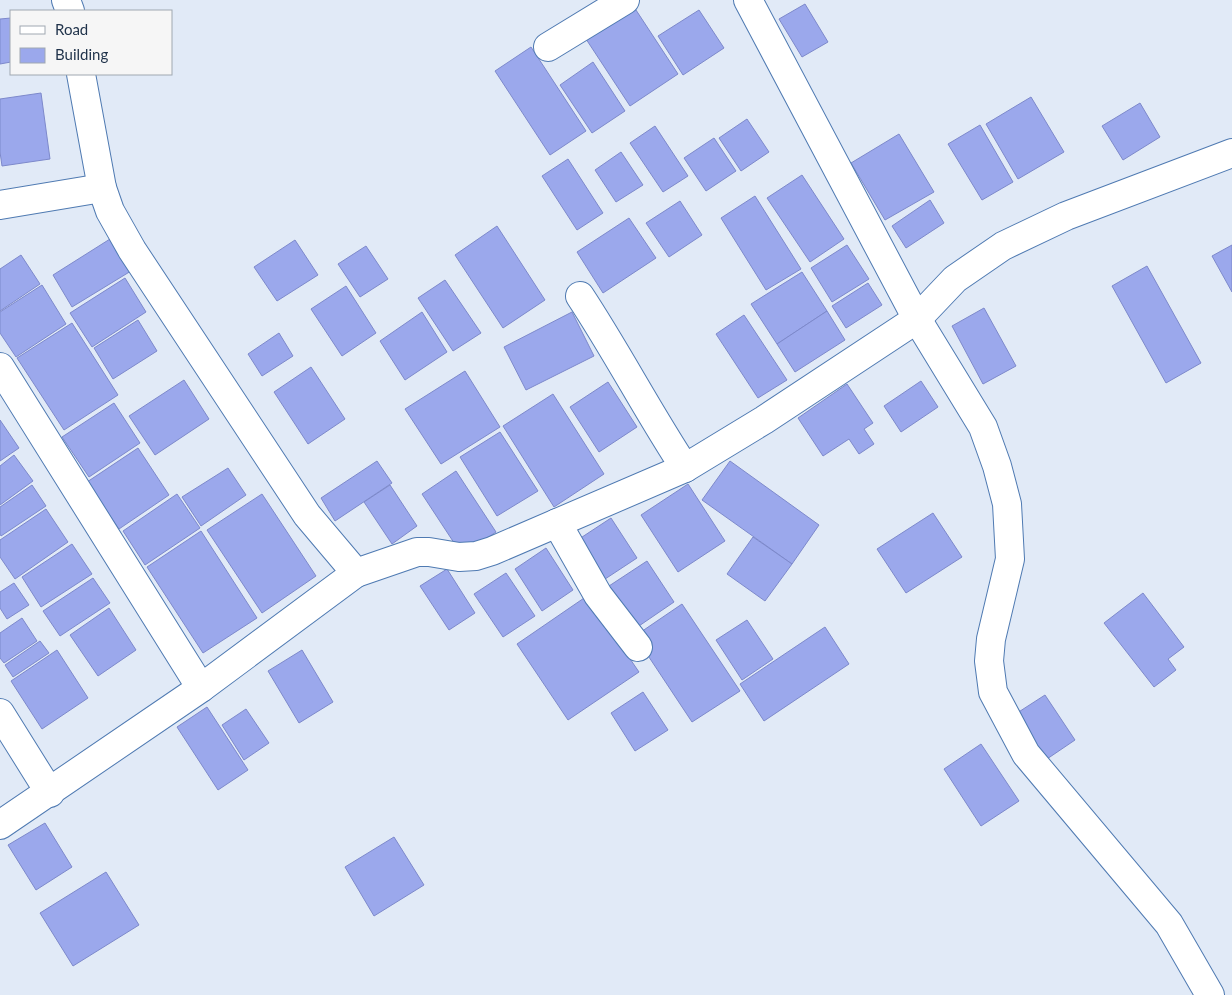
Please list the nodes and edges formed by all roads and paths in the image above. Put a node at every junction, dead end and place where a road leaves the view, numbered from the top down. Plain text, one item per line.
1 (625, 0) edge
2 (748, 0) edge
3 (548, 47) dead end
4 (81, 75) edge
5 (1232, 153) edge
6 (102, 188) junction
7 (0, 205) edge
8 (580, 296) dead end
9 (918, 319) junction
10 (0, 367) edge
11 (685, 468) junction
12 (557, 522) junction
13 (356, 572) junction
14 (638, 647) dead end
15 (201, 688) junction
16 (0, 713) edge
17 (50, 793) junction
18 (0, 826) edge
19 (1210, 995) edge

1 - 3 street
2 - 9 street
4 - 6 street
5 - 9 street
6 - 7 street
6 - 13 street
8 - 11 street
9 - 11 street
9 - 19 street
10 - 15 street
11 - 12 street
12 - 13 street
12 - 14 street
13 - 15 street
15 - 17 street
16 - 17 street
17 - 18 street

